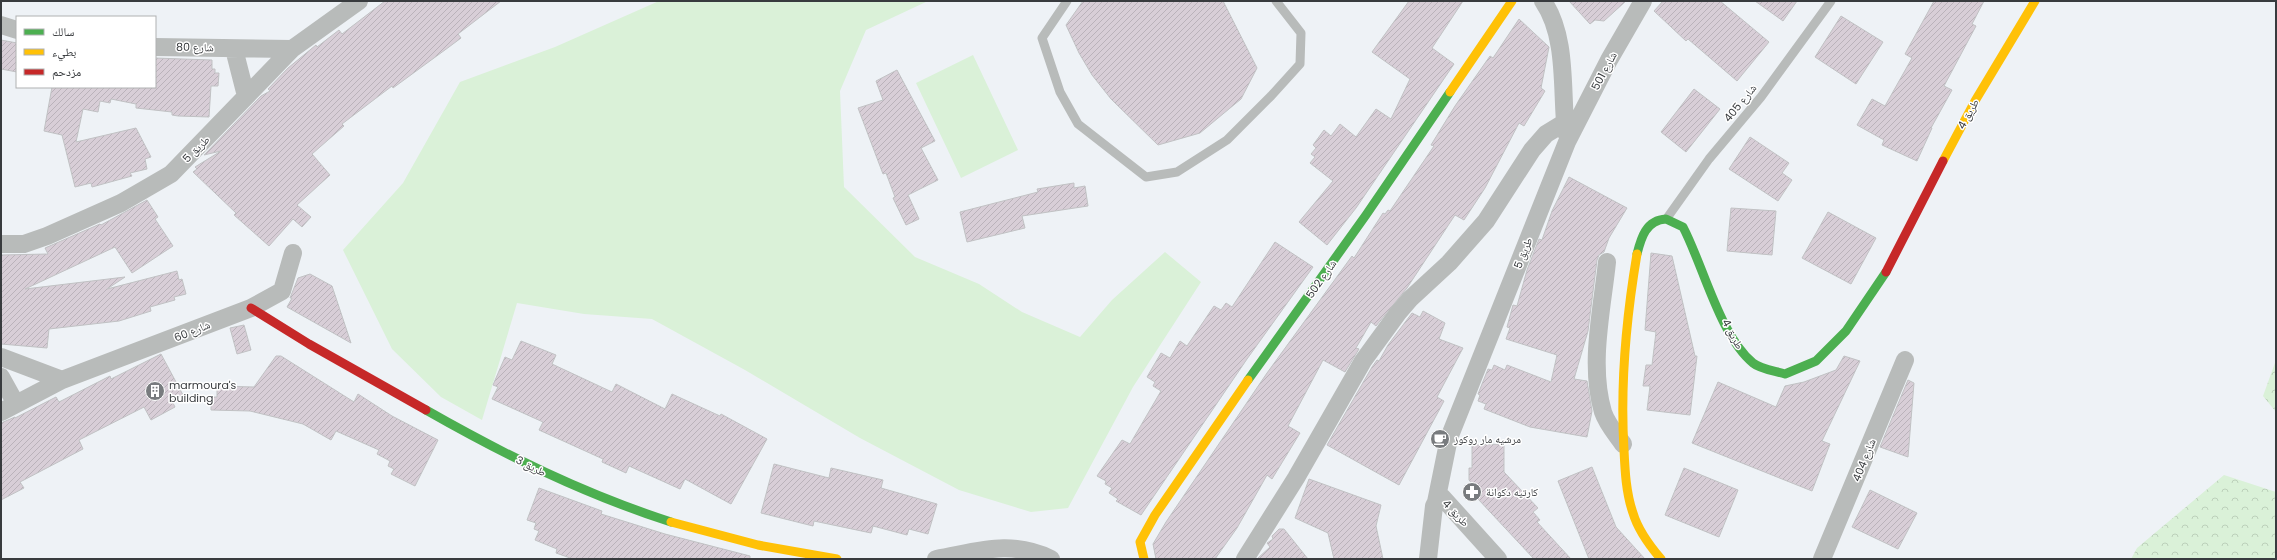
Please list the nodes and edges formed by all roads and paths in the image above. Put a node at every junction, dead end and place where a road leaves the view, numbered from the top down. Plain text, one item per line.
1 (359, 1) edge
2 (1067, 1) edge
3 (1276, 1) edge
4 (1512, 1) edge
5 (1543, 1) edge
6 (1831, 1) edge
7 (2035, 1) edge
8 (1637, 4) edge
9 (1, 25) edge
10 (16, 30) edge
11 (156, 47) edge
12 (234, 49) junction
13 (292, 49) junction
14 (246, 96) junction
15 (1564, 122) junction
16 (1567, 142) junction
17 (1667, 218) junction
18 (1, 244) edge
19 (293, 253) dead end
20 (1607, 262) dead end
21 (252, 308) junction
22 (1, 357) edge
23 (1905, 360) dead end
24 (1, 377) edge
25 (62, 380) junction
26 (9, 408) edge
27 (1623, 444) junction
28 (1436, 502) junction
29 (837, 559) edge
30 (936, 559) edge
31 (1051, 559) edge
32 (1144, 559) edge
33 (1244, 559) edge
34 (1428, 559) edge
35 (1498, 559) edge
36 (1661, 559) edge
37 (1822, 559) edge

1 - 13 street, طريق 5
2 - 3 lane
4 - 32 street, شارع 502
5 - 15 street
6 - 17 lane, شارع 405
7 - 17 street, طريق 4
8 - 16 street, شارع 501
9 - 10 street
11 - 12 street, شارع 80
12 - 13 street, شارع 80
12 - 14 street
13 - 14 street, طريق 5
14 - 18 street, طريق 5
15 - 16 street
15 - 33 street
16 - 28 street, طريق 5
17 - 27 street
19 - 21 street, شارع 60
20 - 27 street
21 - 25 street, شارع 60
21 - 29 street, طريق 3
22 - 25 street
23 - 37 street, شارع 404
24 - 26 street, شارع 60
25 - 26 street, شارع 60
27 - 36 street
28 - 34 street, طريق 4
28 - 35 street, طريق 4
30 - 31 street

